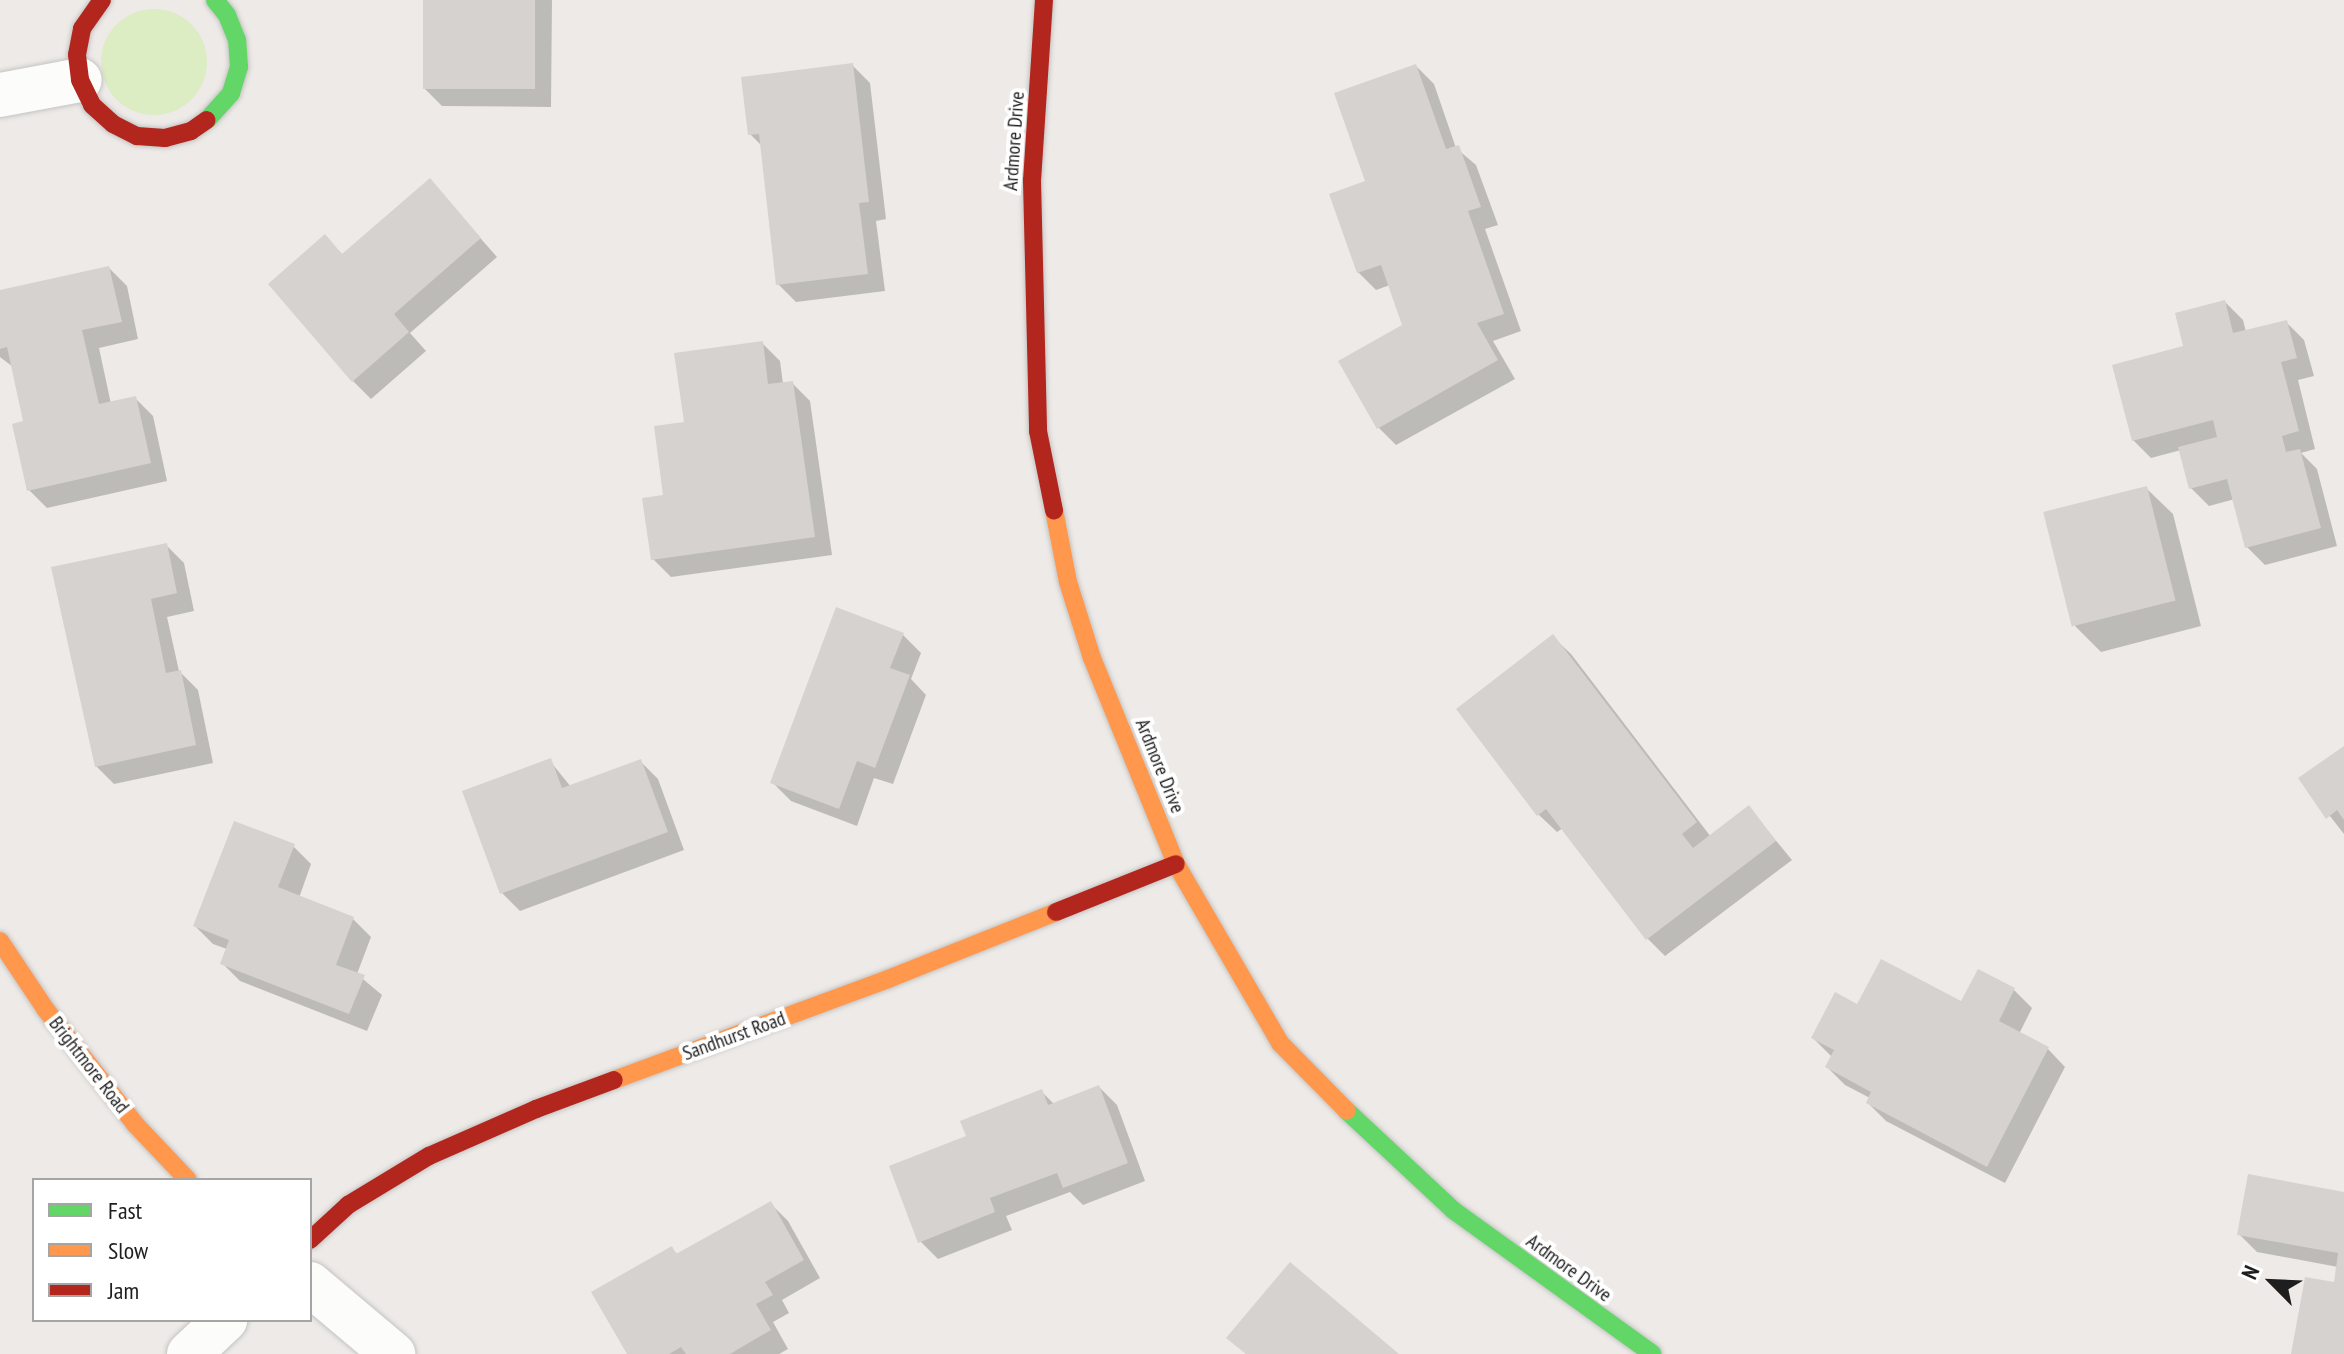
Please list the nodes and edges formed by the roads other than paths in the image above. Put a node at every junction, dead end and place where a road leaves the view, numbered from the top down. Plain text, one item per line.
1 (102, 0) edge
2 (215, 0) edge
3 (1044, 0) edge
4 (80, 80) junction
5 (0, 95) edge
6 (1176, 864) junction
7 (0, 941) edge
8 (186, 1178) edge
9 (312, 1238) edge
10 (312, 1286) edge
11 (223, 1322) edge
12 (189, 1354) edge
13 (393, 1354) edge
14 (1653, 1354) edge

1 - 4 street
2 - 4 street
3 - 6 street, Ardmore Drive
4 - 5 street
6 - 9 street, Sandhurst Road
6 - 14 street, Ardmore Drive
7 - 8 street, Brightmore Road
10 - 13 street
11 - 12 street

